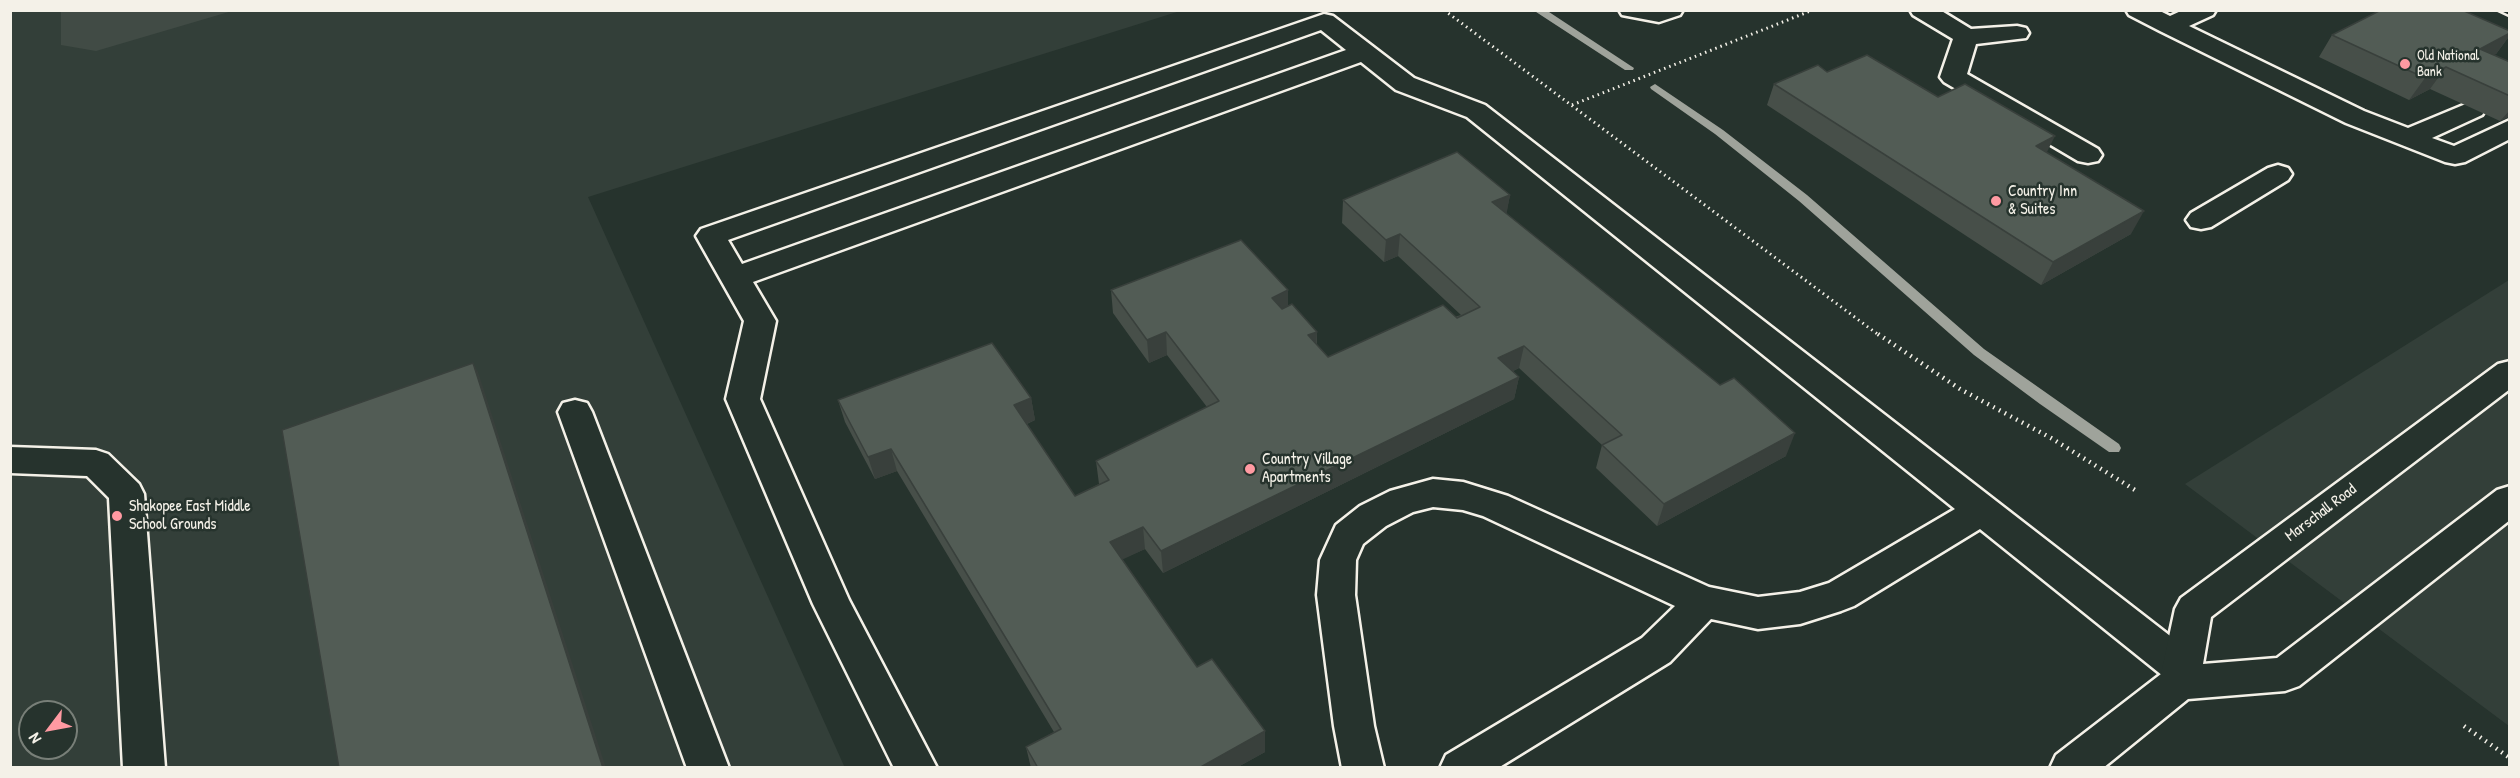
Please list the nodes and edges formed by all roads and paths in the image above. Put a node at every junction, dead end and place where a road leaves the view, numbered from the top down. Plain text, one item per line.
1 (1444, 10) edge
2 (1631, 10) edge
3 (1671, 10) edge
4 (1813, 10) edge
5 (1922, 10) edge
6 (2138, 10) edge
7 (2204, 10) edge
8 (2472, 10) edge
9 (2169, 26) junction
10 (2510, 28) edge
11 (2017, 33) dead end
12 (1966, 37) junction
13 (1364, 52) junction
14 (1572, 105) junction
15 (2473, 109) edge
16 (2510, 128) edge
17 (2409, 138) junction
18 (2088, 155) dead end
19 (2278, 174) dead end
20 (2201, 220) dead end
21 (735, 277) junction
22 (2510, 372) edge
23 (575, 412) dead end
24 (10, 460) edge
25 (2135, 490) dead end
26 (2510, 500) edge
27 (1982, 510) junction
28 (1703, 602) junction
29 (2181, 676) junction
30 (2464, 726) dead end
31 (2510, 758) edge
32 (144, 768) edge
33 (708, 768) edge
34 (916, 768) edge
35 (1363, 768) edge
36 (1461, 768) edge
37 (2071, 768) edge

1 - 14 path
2 - 3 main road
4 - 14 path
5 - 12 main road
6 - 9 main road
7 - 9 main road
8 - 10 main road
9 - 17 main road
11 - 12 main road
12 - 18 main road
13 - 21 main road
13 - 21 main road
13 - 27 main road
14 - 25 path
15 - 17 main road
16 - 17 main road
19 - 20 main road
21 - 34 main road
22 - 29 main road, Marschall Road
23 - 33 main road
24 - 32 main road
26 - 29 main road
27 - 28 main road
27 - 29 main road
28 - 35 main road
28 - 36 main road
29 - 37 main road
30 - 31 path

